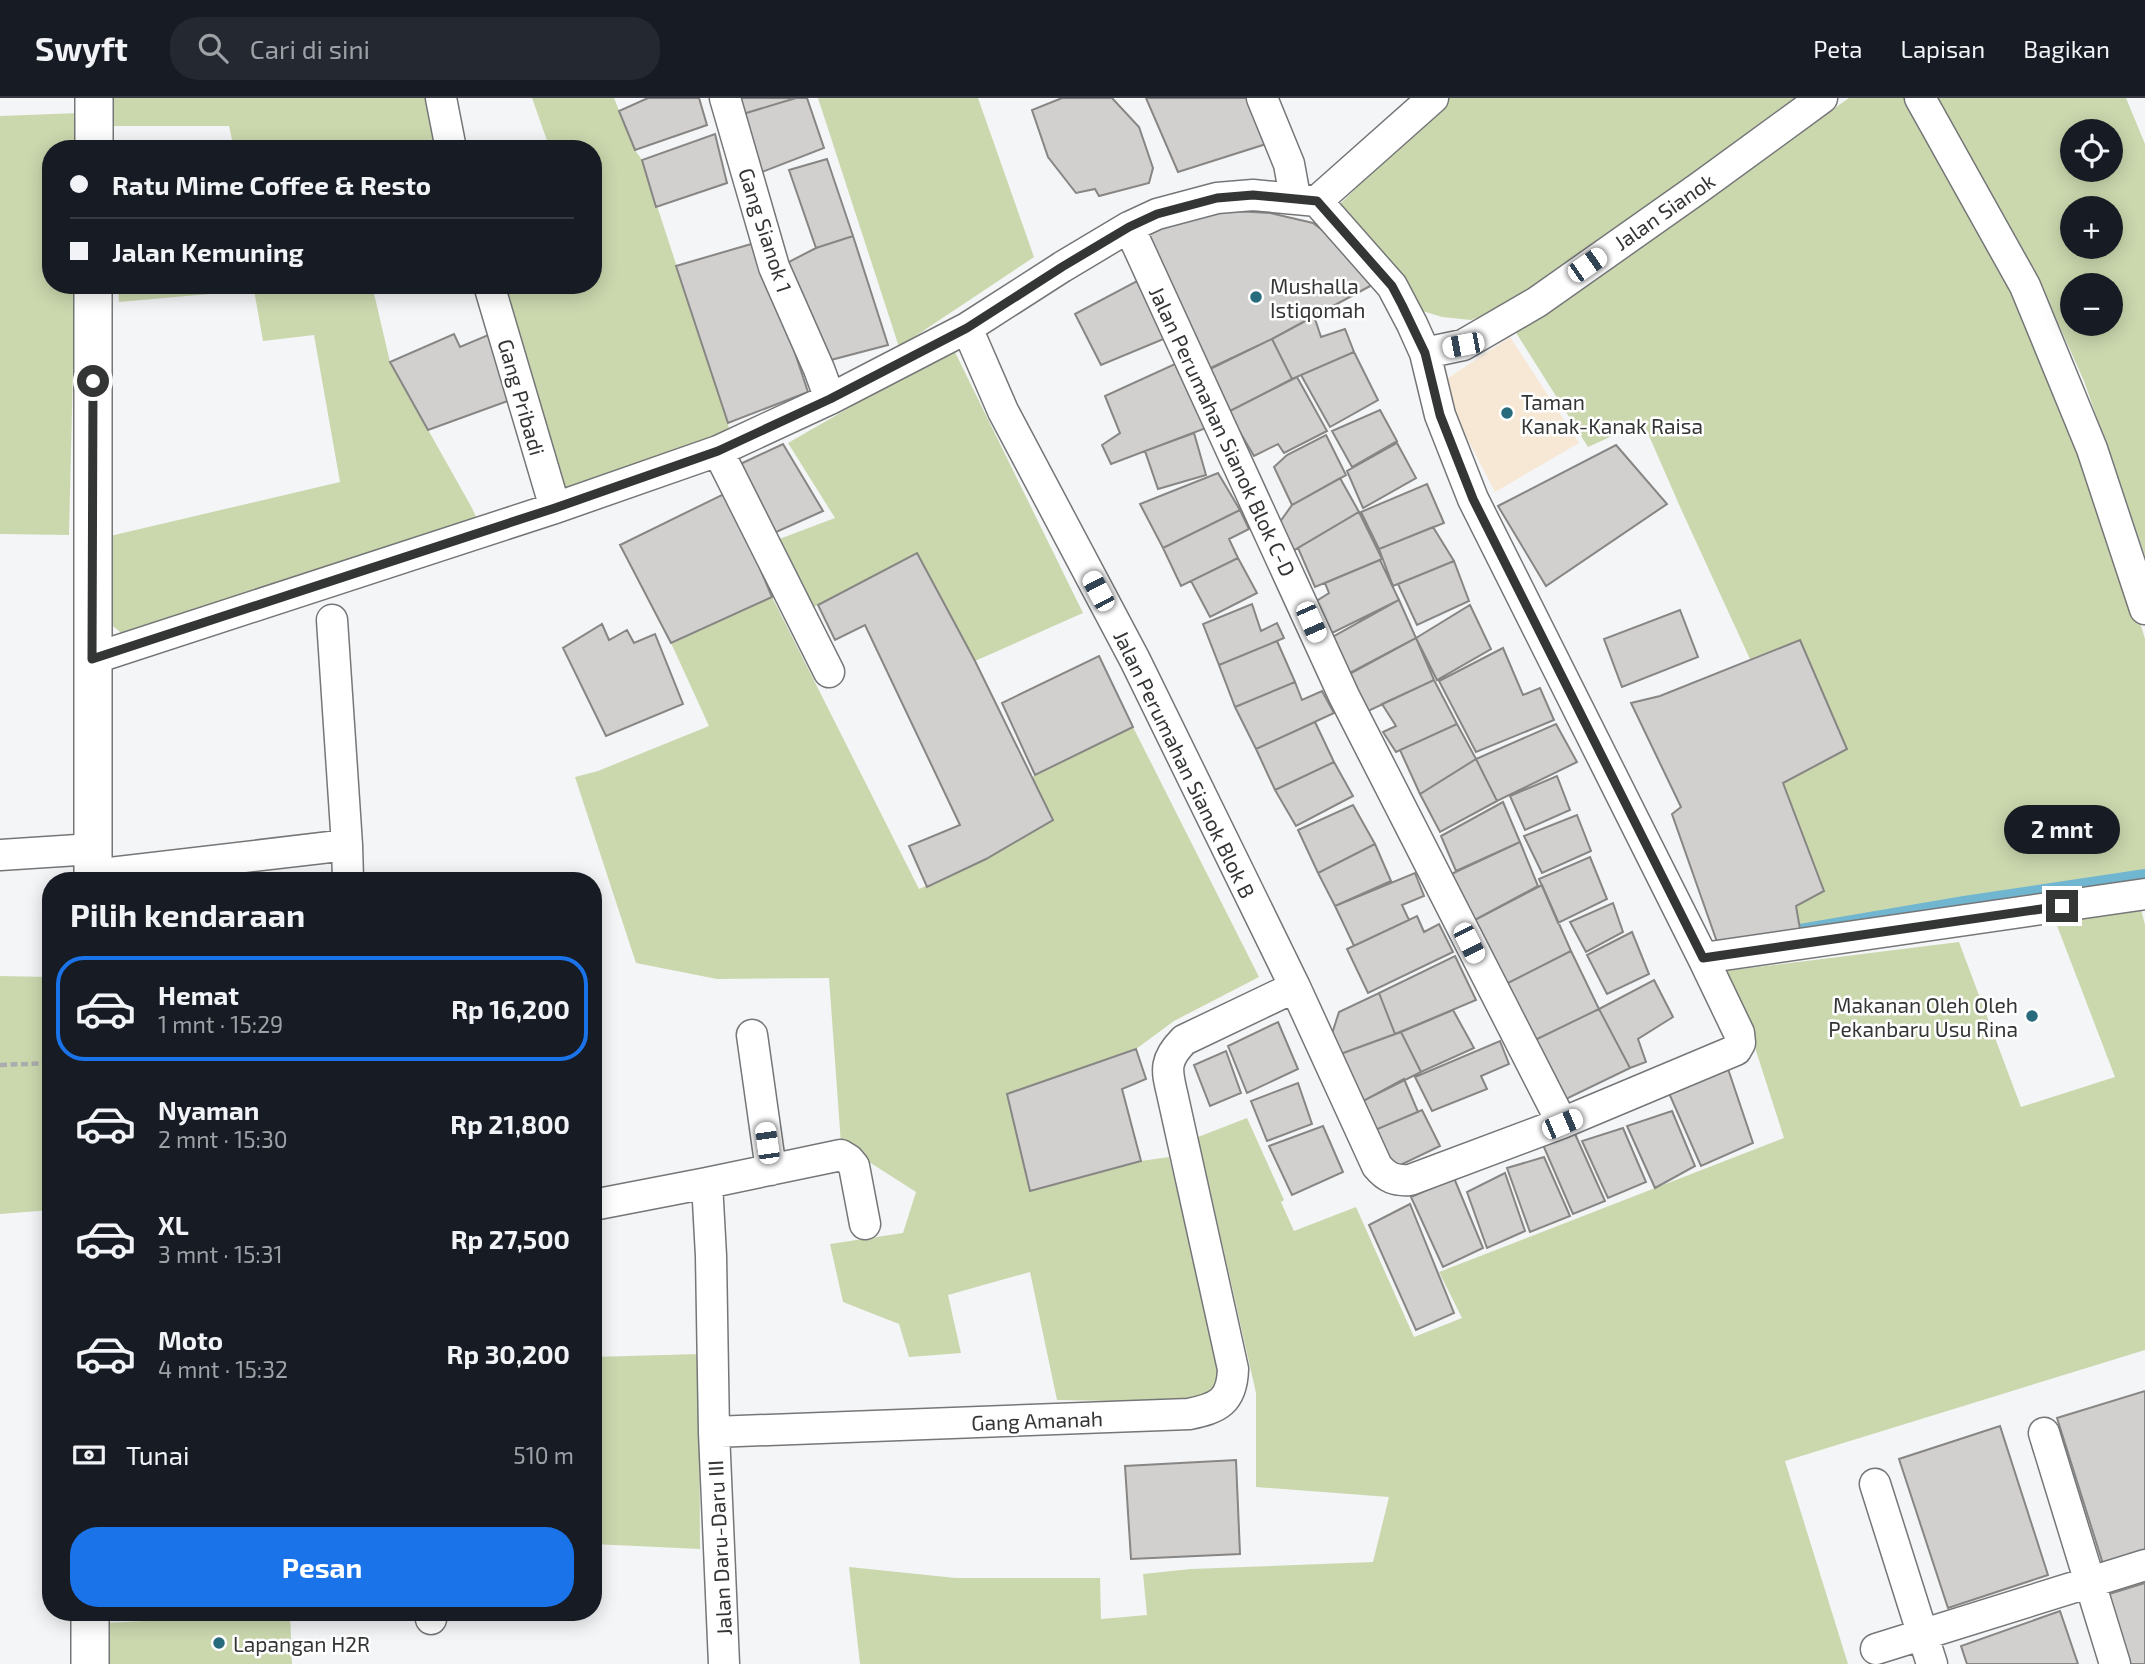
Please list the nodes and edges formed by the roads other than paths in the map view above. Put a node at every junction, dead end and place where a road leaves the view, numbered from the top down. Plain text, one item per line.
1 (94, 98) edge
2 (441, 98) edge
3 (725, 98) edge
4 (1262, 98) edge
5 (1433, 98) edge
6 (1822, 98) edge
7 (1920, 98) edge
8 (94, 140) edge
9 (449, 140) edge
10 (1306, 199) junction
11 (1129, 227) junction
12 (93, 294) edge
13 (492, 294) edge
14 (967, 328) junction
15 (1425, 353) junction
16 (830, 399) junction
17 (718, 451) junction
18 (555, 508) junction
19 (2145, 610) edge
20 (332, 620) dead end
21 (92, 659) junction
22 (829, 672) dead end
23 (347, 845) junction
24 (0, 855) edge
25 (93, 868) edge
26 (348, 872) edge
27 (2145, 894) edge
28 (1703, 958) junction
29 (1295, 987) junction
30 (752, 1035) dead end
31 (1562, 1124) junction
32 (771, 1170) junction
33 (707, 1183) junction
34 (602, 1203) edge
35 (865, 1224) dead end
36 (713, 1432) junction
37 (2043, 1433) dead end
38 (1875, 1484) dead end
39 (2145, 1565) edge
40 (2090, 1582) junction
41 (90, 1621) edge
42 (1923, 1634) junction
43 (1876, 1649) dead end
44 (90, 1664) edge
45 (724, 1664) edge
46 (1932, 1664) edge
47 (2115, 1664) edge

1 - 8 street
2 - 9 street
3 - 16 street, Gang Sianok 1
4 - 10 street
5 - 10 street
6 - 15 street, Jalan Sianok
7 - 19 street
10 - 11 street
10 - 15 street
11 - 14 street
11 - 31 street, Jalan Perumahan Sianok Blok C-D
12 - 21 street
13 - 18 street, Gang Pribadi
14 - 16 street
14 - 29 street, Jalan Perumahan Sianok Blok B
15 - 28 street
16 - 17 street
17 - 18 street
17 - 22 street
18 - 21 street
20 - 23 street
21 - 25 street
23 - 25 street
23 - 26 street
24 - 25 street
27 - 28 street
28 - 31 street
29 - 31 street, Jalan Perumahan Sianok Blok B
29 - 36 street, Gang Amanah
30 - 32 street
32 - 33 street
32 - 35 street
33 - 34 street
33 - 36 street
36 - 45 street, Jalan Daru-Daru III
37 - 40 street
38 - 42 street
39 - 40 street
40 - 42 street
40 - 47 street
41 - 44 street
42 - 43 street
42 - 46 street

